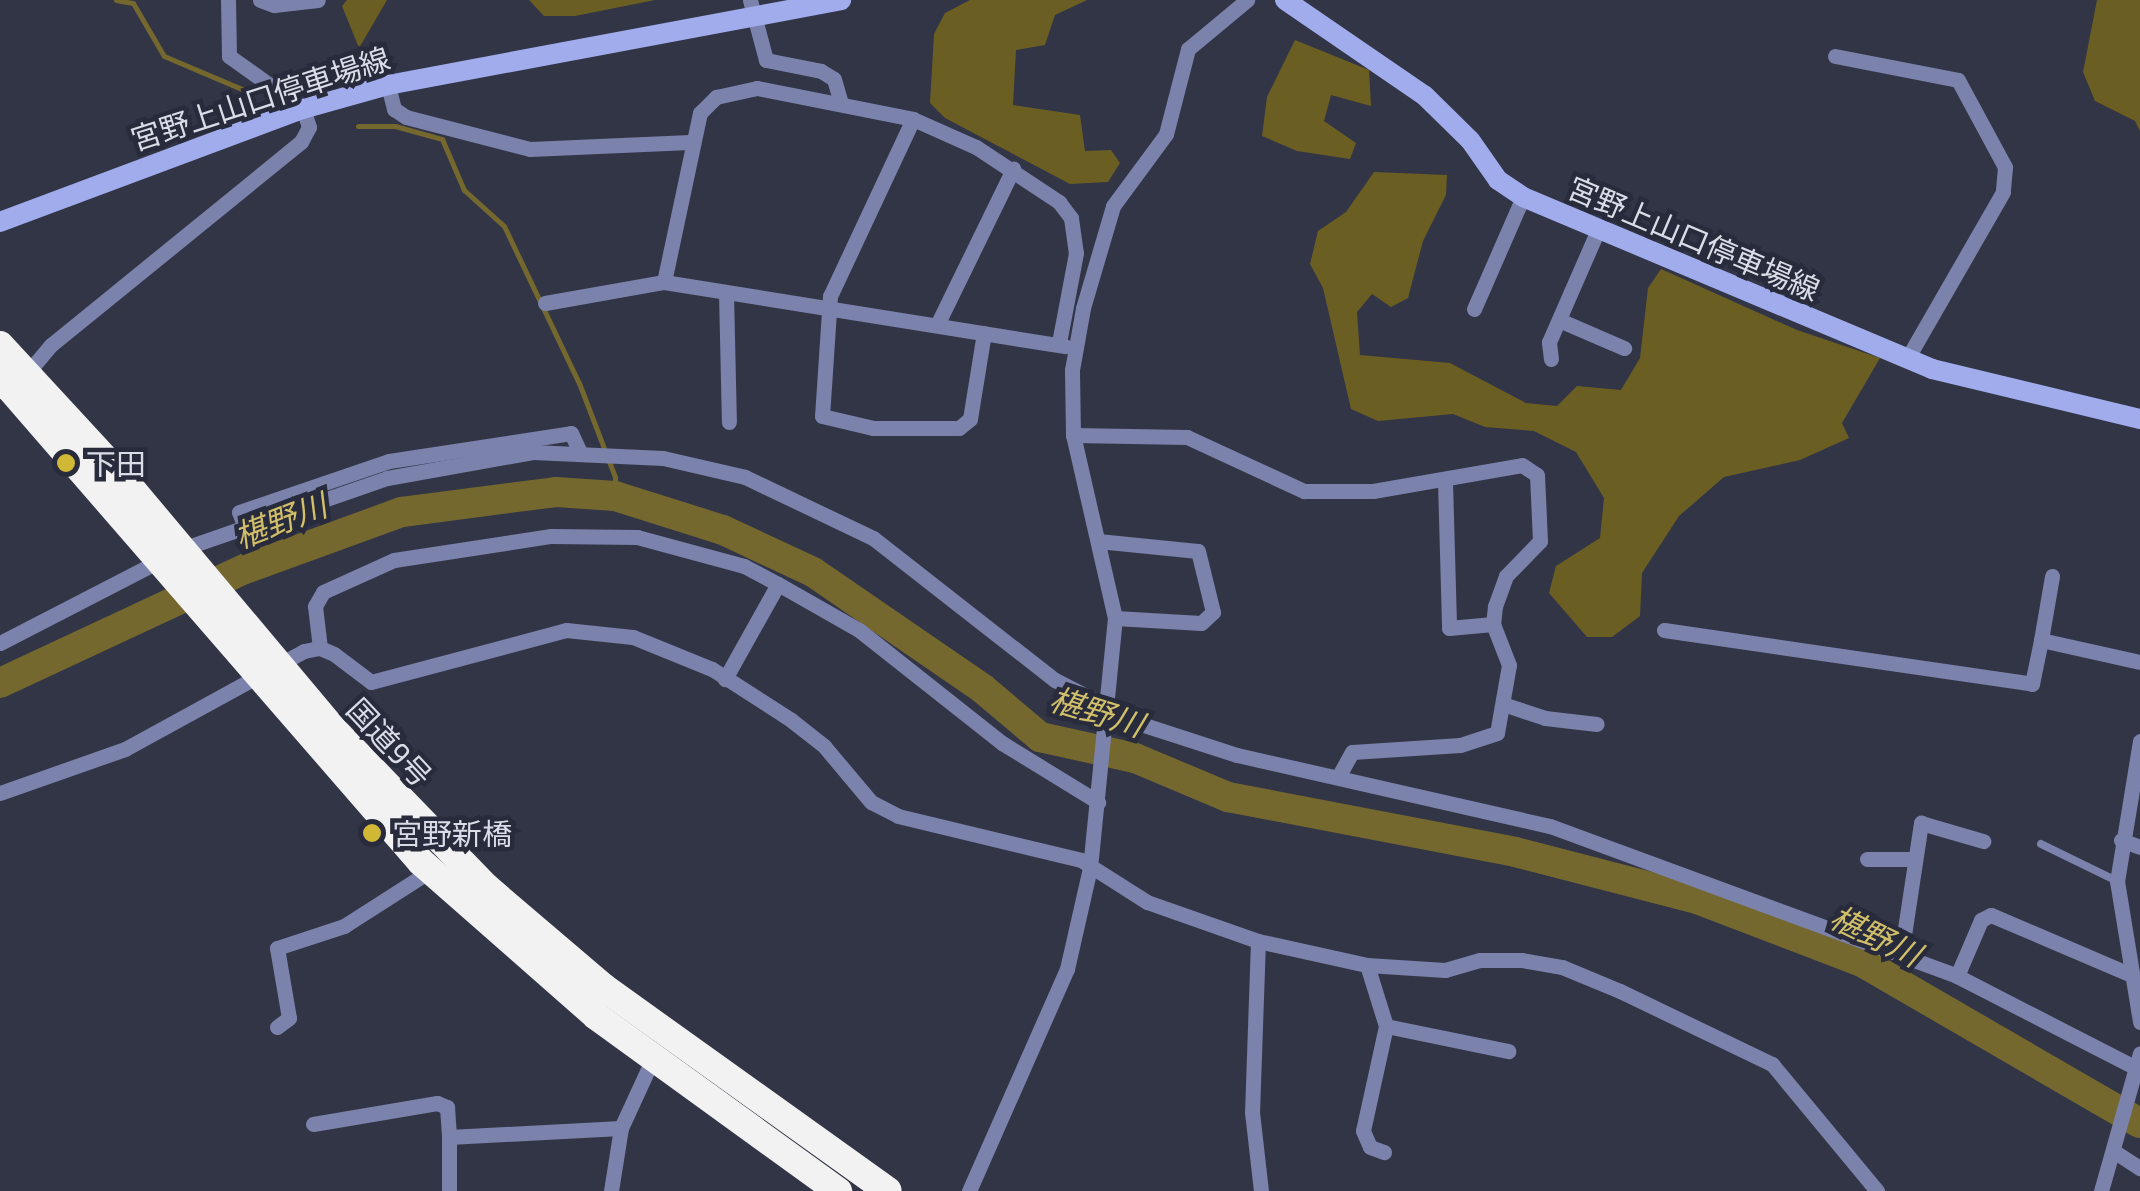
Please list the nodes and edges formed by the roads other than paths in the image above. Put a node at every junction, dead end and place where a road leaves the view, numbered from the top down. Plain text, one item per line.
1 (228, 0) edge
2 (260, 0) edge
3 (318, 0) edge
4 (841, 0) edge
5 (1247, 0) edge
6 (1285, 0) edge
7 (292, 2) edge
8 (751, 8) edge
9 (1834, 56) dead end
10 (388, 85) junction
11 (841, 103) junction
12 (304, 109) junction
13 (913, 119) junction
14 (690, 142) junction
15 (1013, 169) junction
16 (1523, 197) junction
17 (0, 222) edge
18 (1598, 230) junction
19 (664, 282) junction
20 (726, 293) junction
21 (545, 303) dead end
22 (828, 307) junction
23 (1474, 308) dead end
24 (1560, 320) junction
25 (936, 325) junction
26 (984, 333) junction
27 (0, 345) edge
28 (1066, 346) junction
29 (1624, 348) dead end
30 (1908, 357) junction
31 (1551, 359) dead end
32 (29, 372) junction
33 (0, 377) edge
34 (2140, 419) edge
35 (729, 422) dead end
36 (1074, 434) junction
37 (1446, 481) junction
38 (1098, 541) junction
39 (175, 560) junction
40 (2052, 576) dead end
41 (778, 584) junction
42 (1115, 618) junction
43 (1493, 624) junction
44 (1664, 630) dead end
45 (2041, 640) junction
46 (0, 643) edge
47 (320, 648) junction
48 (2140, 662) edge
49 (266, 670) junction
50 (725, 679) junction
51 (1506, 705) junction
52 (1106, 709) junction
53 (1597, 724) dead end
54 (2140, 742) edge
55 (1340, 774) junction
56 (0, 793) edge
57 (1098, 796) junction
58 (2122, 840) junction
59 (1983, 841) dead end
60 (2040, 844) dead end
61 (2140, 848) edge
62 (1868, 859) dead end
63 (1912, 859) junction
64 (1090, 868) junction
65 (430, 871) junction
66 (2117, 881) junction
67 (1258, 941) junction
68 (1900, 955) junction
69 (1366, 965) junction
70 (1957, 976) junction
71 (2132, 976) junction
72 (2140, 1022) edge
73 (1386, 1026) junction
74 (277, 1027) dead end
75 (660, 1046) junction
76 (1508, 1051) dead end
77 (2138, 1068) edge
78 (313, 1124) dead end
79 (622, 1128) junction
80 (450, 1137) junction
81 (2116, 1148) junction
82 (1384, 1152) dead end
83 (2140, 1168) edge
84 (449, 1191) edge
85 (611, 1191) edge
86 (838, 1191) edge
87 (888, 1191) edge
88 (969, 1191) edge
89 (1261, 1191) edge
90 (1876, 1191) edge
91 (2101, 1191) edge

1 - 12 street
2 - 7 street
3 - 7 street
4 - 8 main road, 宮野上山口停車場線
5 - 28 street
6 - 16 main road, 宮野上山口停車場線
8 - 10 main road, 宮野上山口停車場線
8 - 11 street
9 - 30 street
10 - 12 main road, 宮野上山口停車場線
10 - 14 street
11 - 13 street
11 - 14 street
12 - 17 main road, 宮野上山口停車場線
12 - 32 street
13 - 15 street
13 - 22 street
14 - 19 street
15 - 25 street
15 - 28 street
16 - 18 main road, 宮野上山口停車場線
16 - 23 street
18 - 24 street
18 - 30 main road, 宮野上山口停車場線
19 - 20 street
19 - 21 street
20 - 22 street
20 - 35 street
22 - 25 street
22 - 26 street
24 - 29 street
24 - 31 street
25 - 26 street
26 - 28 street
27 - 32 highway, 国道9号
28 - 36 street
30 - 34 main road, 宮野上山口停車場線
32 - 39 highway, 国道9号
33 - 39 highway, 国道9号
36 - 37 street
36 - 38 street
37 - 43 street
37 - 43 street
38 - 42 street
38 - 42 street
39 - 46 street
39 - 49 highway, 国道9号
39 - 52 street
40 - 45 street
41 - 47 street
41 - 50 street
41 - 57 street
42 - 52 street
43 - 51 street
44 - 45 street
45 - 48 street
47 - 49 street
47 - 50 street
49 - 56 street
49 - 65 highway, 国道9号
49 - 75 highway, 国道9号
50 - 64 street
51 - 53 street
51 - 55 street
52 - 55 street
52 - 57 street
54 - 58 street
55 - 68 street
57 - 64 street
58 - 61 street
58 - 66 street
59 - 63 street
60 - 66 lane
62 - 63 street
63 - 68 street
64 - 67 street
64 - 88 street
65 - 74 street
65 - 75 highway, 国道9号
66 - 71 street
67 - 69 street
67 - 89 street
68 - 70 street
69 - 73 street
69 - 90 street
70 - 71 street
70 - 77 street
71 - 72 street
73 - 76 street
73 - 82 street
75 - 79 street
75 - 86 highway, 国道9号
75 - 87 highway, 国道9号
77 - 81 street
78 - 80 street
79 - 80 street
79 - 85 street
80 - 84 street
81 - 83 street
81 - 91 street

